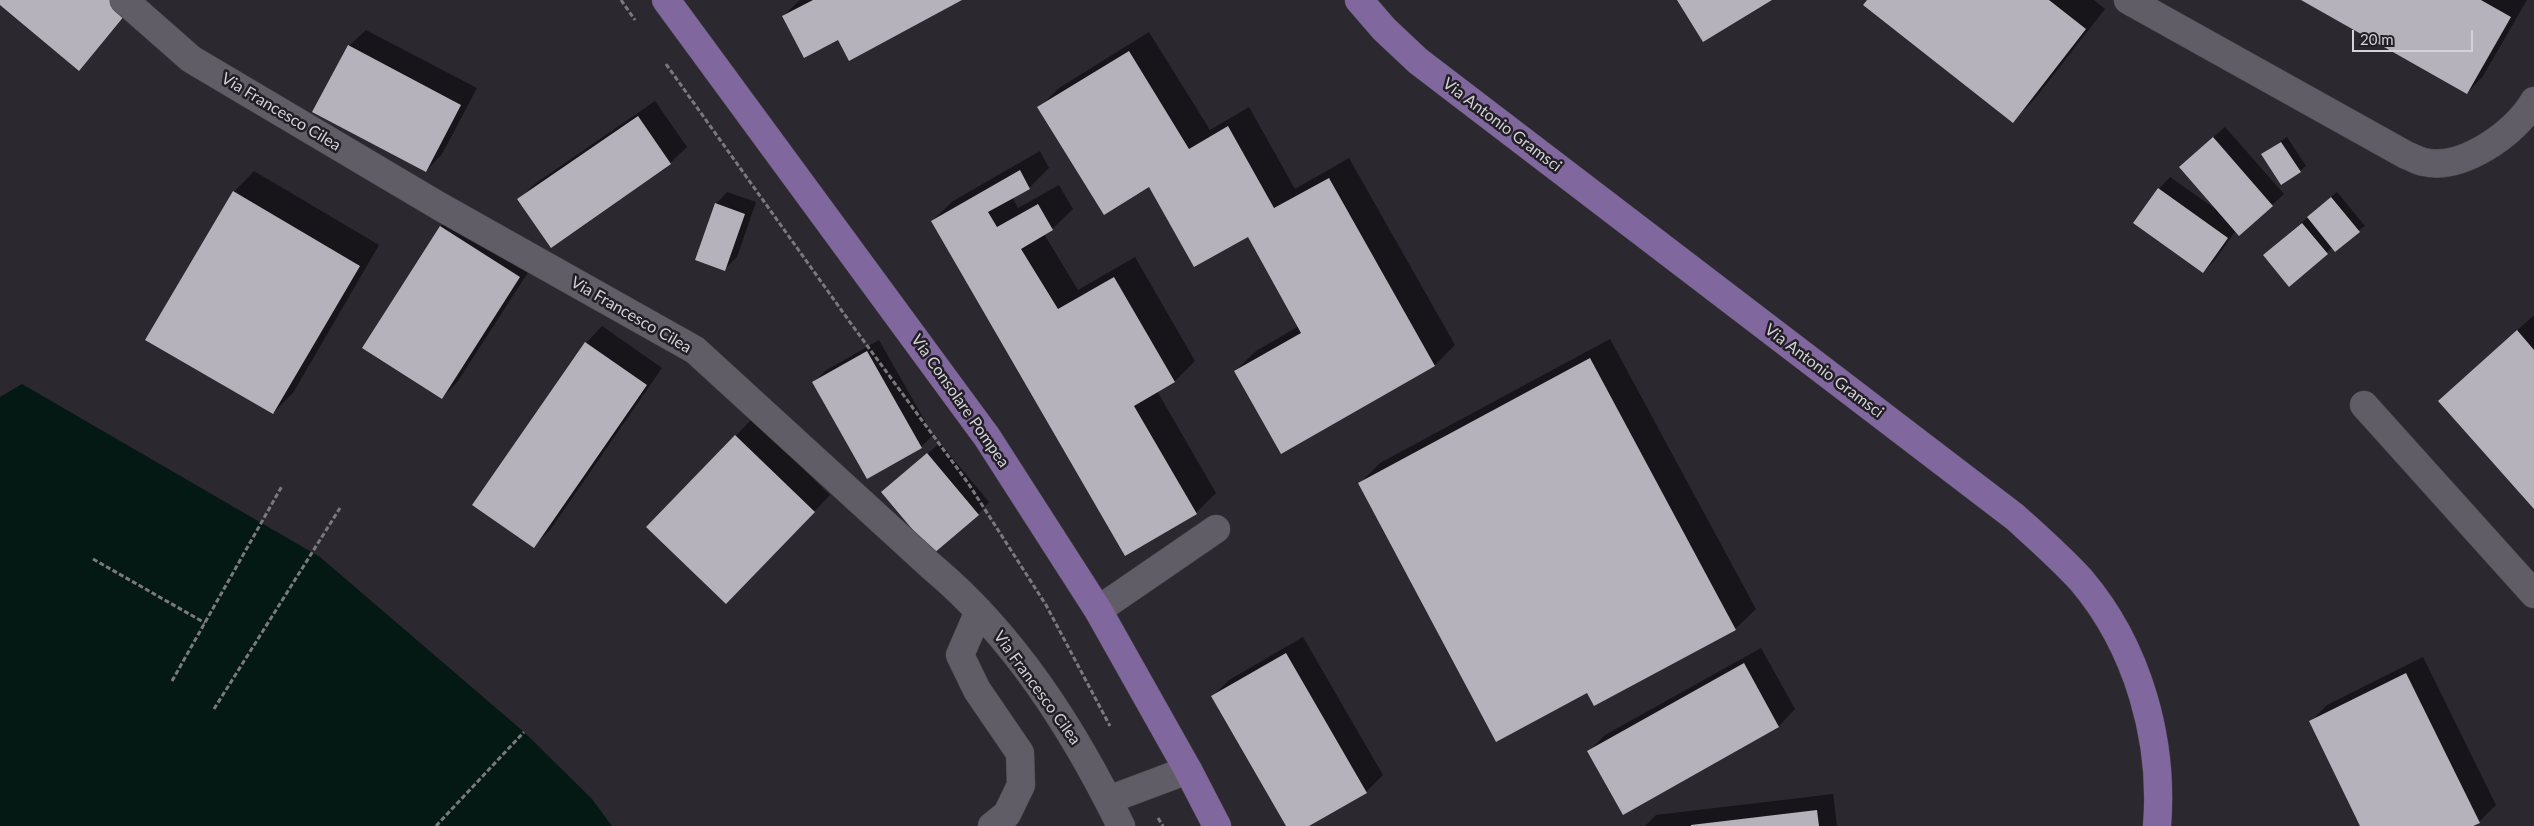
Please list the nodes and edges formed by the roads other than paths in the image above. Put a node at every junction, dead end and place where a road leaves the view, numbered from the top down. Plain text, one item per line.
1 (124, 0) edge
2 (666, 0) edge
3 (1359, 0) edge
4 (2128, 0) edge
5 (2534, 101) edge
6 (2364, 405) dead end
7 (1216, 529) dead end
8 (2534, 594) edge
9 (1098, 610) junction
10 (979, 612) junction
11 (1188, 770) junction
12 (1108, 800) junction
13 (992, 826) edge
14 (1120, 826) edge
15 (1217, 826) edge
16 (2157, 826) edge

1 - 10 street, Via Francesco Cilea
2 - 9 main road, Via Consolare Pompea
3 - 16 main road, Via Antonio Gramsci
4 - 5 street
6 - 8 street
7 - 9 street
9 - 11 main road, Via Consolare Pompea
10 - 12 street, Via Francesco Cilea
10 - 13 street
11 - 12 street
11 - 15 main road, Via Consolare Pompea
12 - 14 street, Via Francesco Cilea

